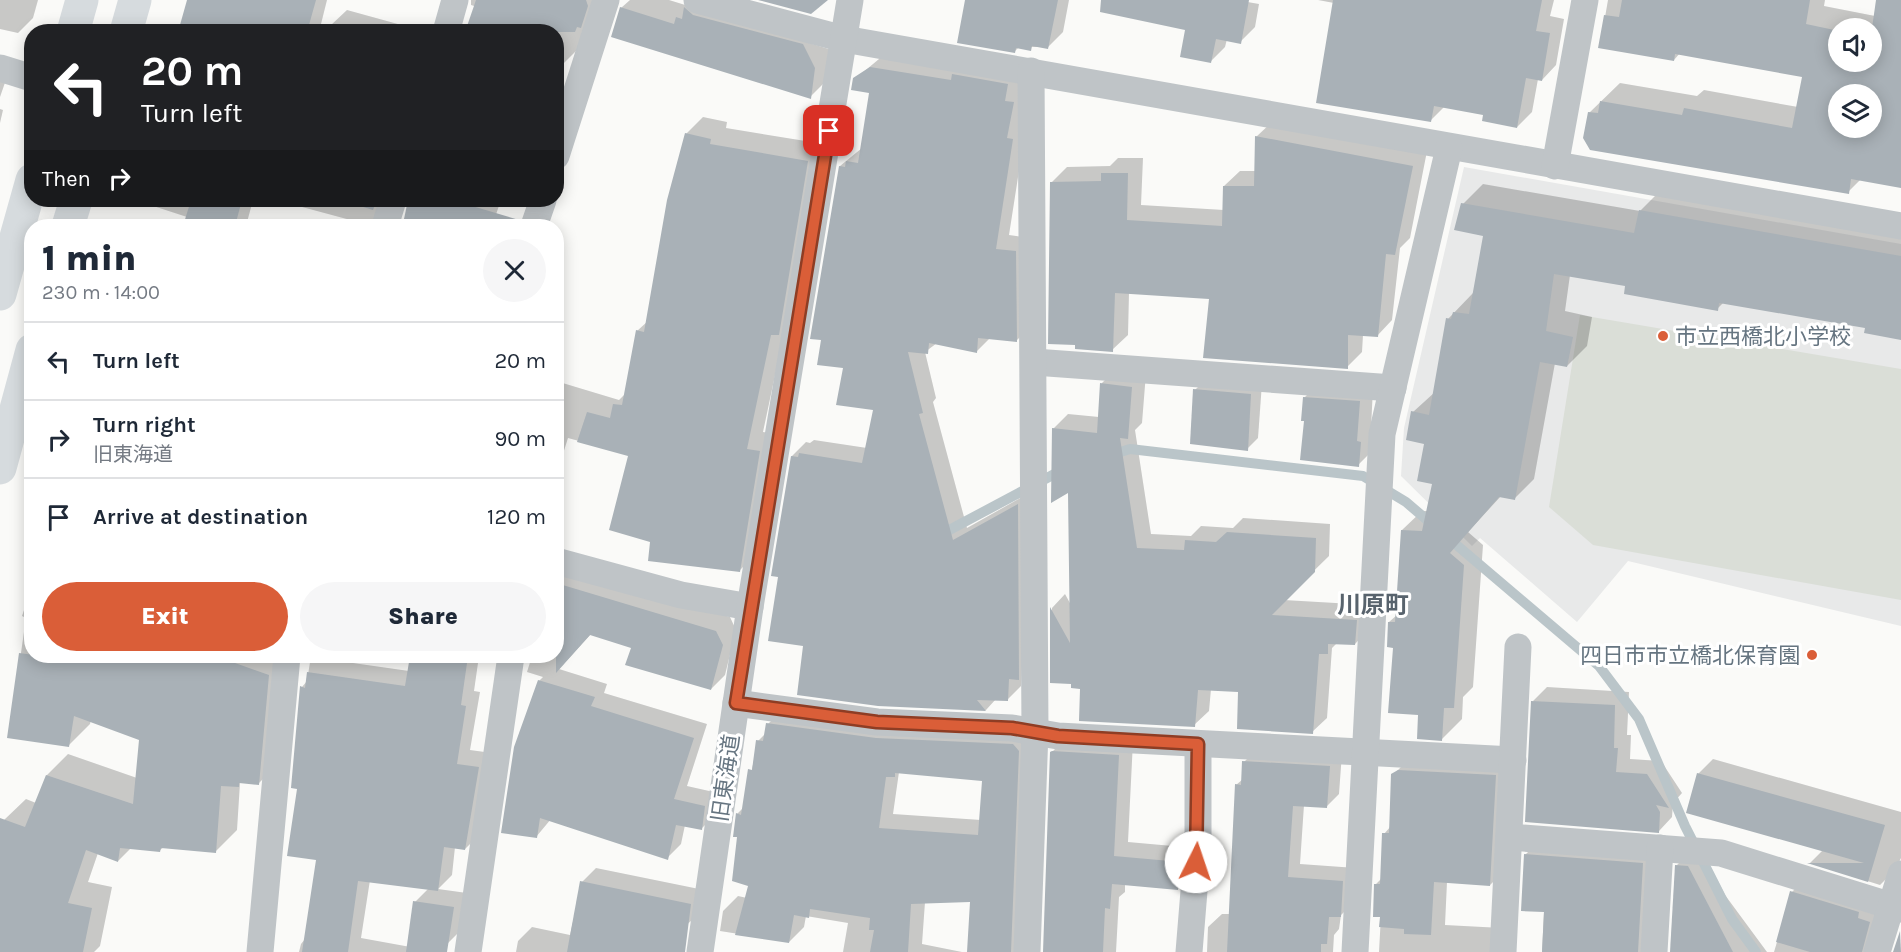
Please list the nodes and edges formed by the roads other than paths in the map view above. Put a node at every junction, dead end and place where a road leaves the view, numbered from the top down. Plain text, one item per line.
1 (82, 0) edge
2 (135, 0) edge
3 (455, 0) edge
4 (606, 0) edge
5 (697, 0) edge
6 (850, 0) edge
7 (1585, 0) edge
8 (75, 24) edge
9 (128, 24) edge
10 (448, 24) edge
11 (844, 39) junction
12 (0, 68) edge
13 (1031, 71) junction
14 (24, 76) edge
15 (564, 131) edge
16 (1449, 148) junction
17 (1555, 166) junction
18 (24, 207) edge
19 (1901, 225) edge
20 (0, 294) edge
21 (1034, 362) junction
22 (24, 374) edge
23 (1393, 388) junction
24 (16, 397) edge
25 (0, 468) edge
26 (564, 563) edge
27 (750, 607) junction
28 (1518, 647) dead end
29 (286, 663) edge
30 (510, 663) edge
31 (736, 703) junction
32 (1035, 731) junction
33 (1198, 744) junction
34 (1364, 752) junction
35 (1513, 760) junction
36 (1509, 837) junction
37 (1667, 848) junction
38 (1901, 874) edge
39 (1896, 908) edge
40 (260, 952) edge
41 (468, 952) edge
42 (699, 952) edge
43 (1027, 952) edge
44 (1189, 952) edge
45 (1355, 952) edge
46 (1503, 952) edge
47 (1654, 952) edge
48 (1877, 952) edge

1 - 8 highway
2 - 9 highway
3 - 10 street
4 - 15 street
5 - 11 street
6 - 11 street, 旧東海道
7 - 17 street
11 - 13 street
11 - 27 street, 旧東海道
12 - 14 street
13 - 16 street
13 - 21 street
16 - 17 street
16 - 23 street
17 - 19 street
18 - 20 highway
21 - 23 street
21 - 32 street
22 - 24 highway
23 - 34 street
24 - 25 highway
26 - 27 street
27 - 31 street, 旧東海道
28 - 35 street
29 - 40 street
30 - 41 street
31 - 32 street
31 - 42 street, 旧東海道
32 - 33 street
32 - 43 street
33 - 34 street
33 - 44 street
34 - 35 street
34 - 45 street
35 - 36 street
36 - 37 street
36 - 46 street
37 - 39 street
37 - 47 street
38 - 39 street
39 - 48 street

